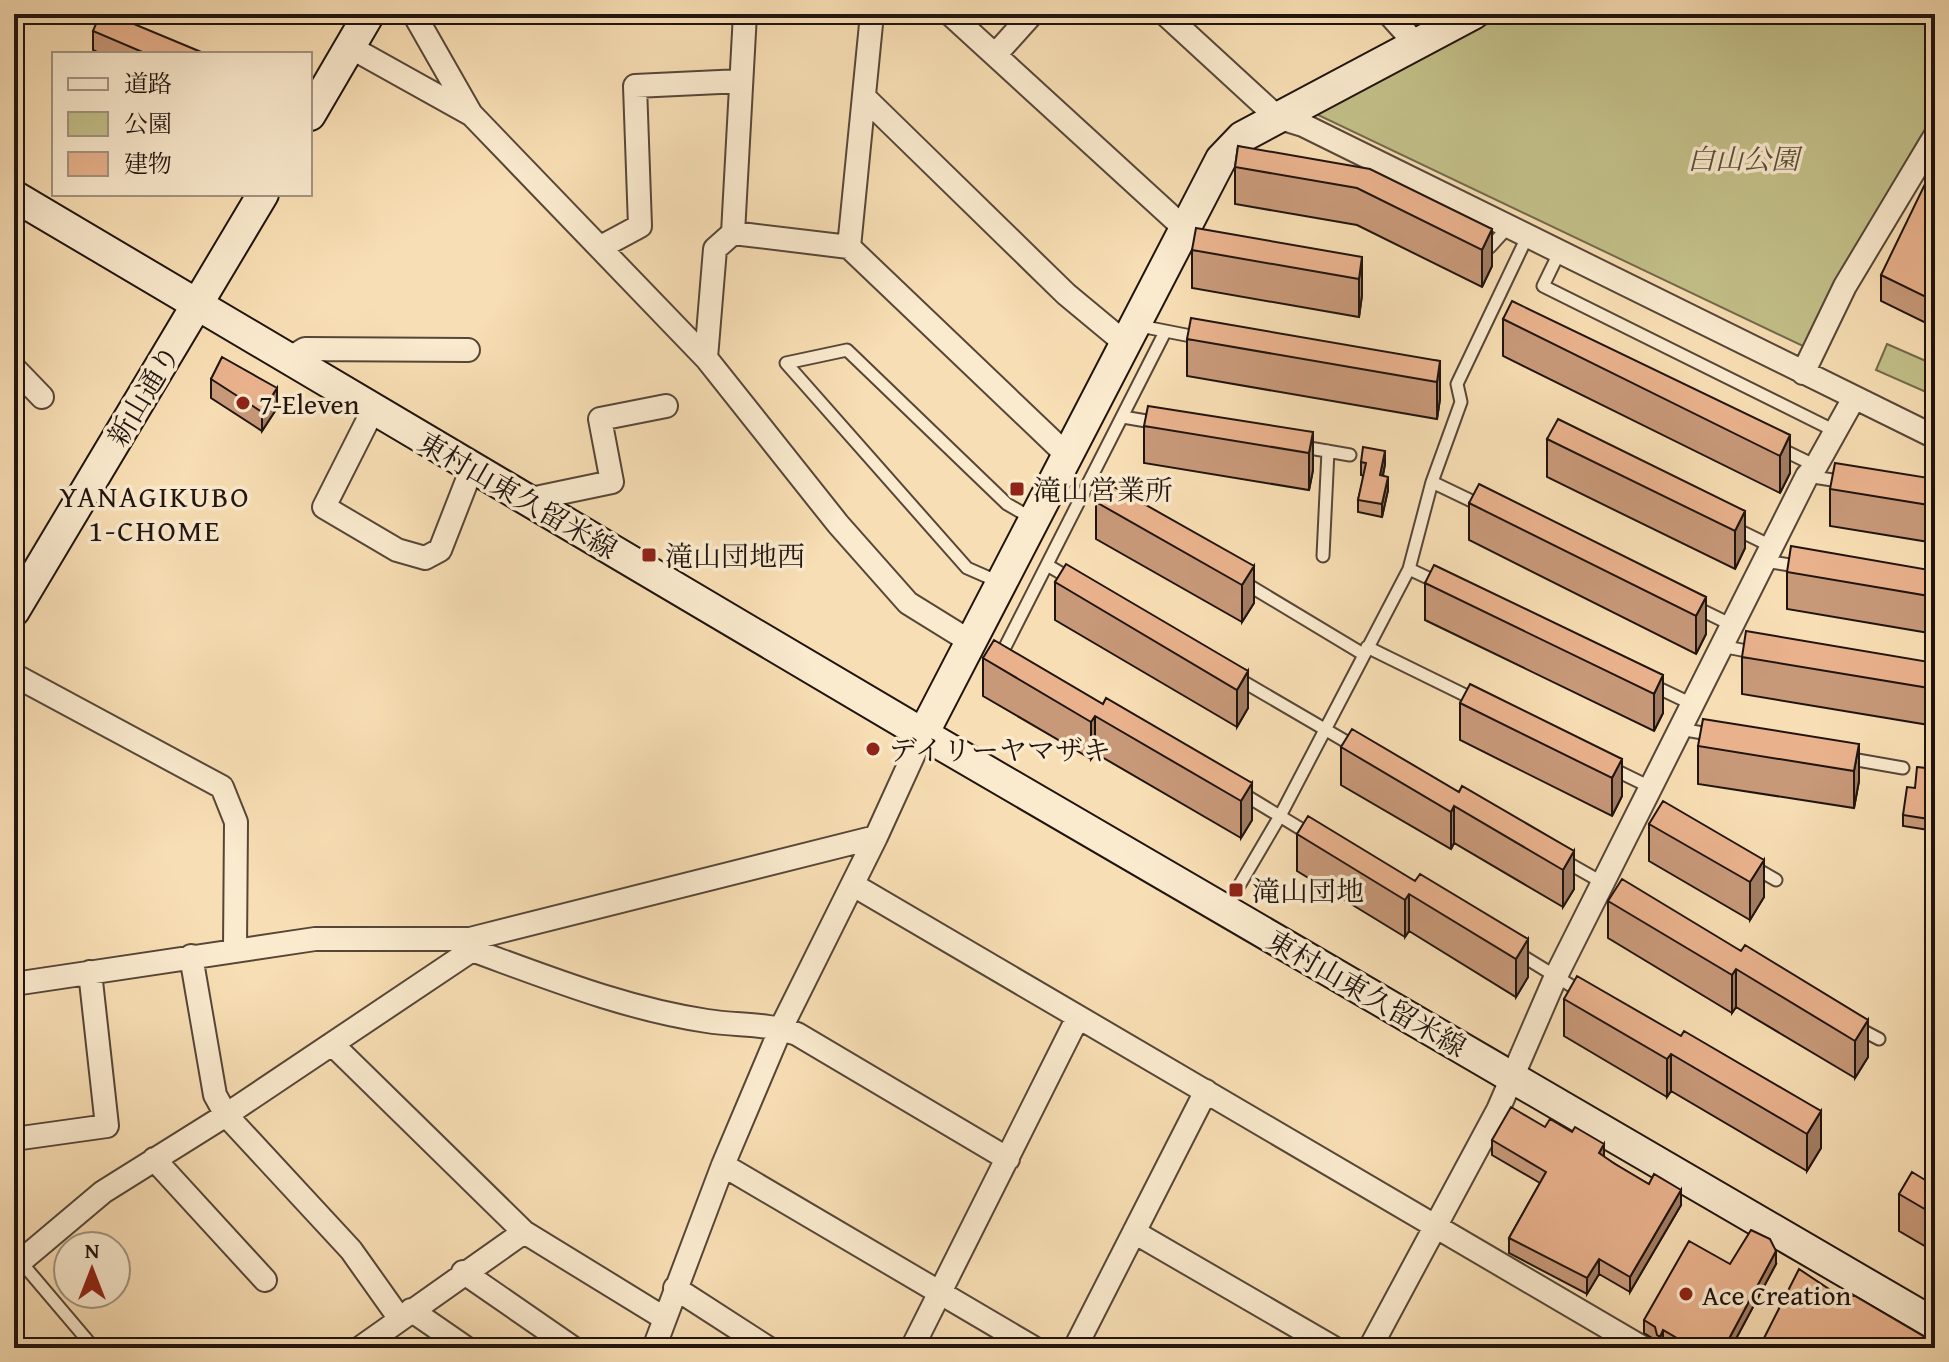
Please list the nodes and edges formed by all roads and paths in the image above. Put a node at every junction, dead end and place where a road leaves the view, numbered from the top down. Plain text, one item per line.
1 (369, 14) edge
2 (414, 14) edge
3 (745, 14) edge
4 (872, 14) edge
5 (950, 14) edge
6 (1032, 14) edge
7 (1165, 14) edge
8 (1389, 14) edge
9 (1473, 14) edge
10 (1416, 44) junction
11 (350, 47) junction
12 (995, 55) junction
13 (741, 81) junction
14 (864, 97) junction
15 (312, 112) edge
16 (472, 115) junction
17 (1277, 117) junction
18 (1935, 136) edge
19 (14, 196) edge
20 (262, 196) edge
21 (1518, 230) junction
22 (733, 233) junction
23 (1464, 234) edge
24 (1183, 240) junction
25 (601, 247) junction
26 (849, 247) junction
27 (1560, 251) junction
28 (198, 303) junction
29 (1493, 311) junction
30 (1507, 317) edge
31 (1165, 332) junction
32 (1130, 334) junction
33 (1211, 340) edge
34 (468, 350) dead end
35 (290, 358) junction
36 (706, 358) junction
37 (14, 368) edge
38 (1803, 373) junction
39 (1441, 382) edge
40 (1457, 384) junction
41 (42, 397) dead end
42 (1854, 398) junction
43 (666, 406) dead end
44 (373, 410) junction
45 (1123, 417) junction
46 (1171, 425) edge
47 (1837, 432) junction
48 (1935, 437) edge
49 (1760, 439) edge
50 (1281, 443) edge
51 (1328, 451) junction
52 (1350, 455) dead end
53 (1068, 456) junction
54 (472, 468) junction
55 (1812, 471) junction
56 (1432, 482) junction
57 (1864, 485) edge
58 (1087, 487) junction
59 (1100, 495) edge
60 (526, 500) junction
61 (1489, 509) edge
62 (1716, 519) edge
63 (1035, 520) junction
64 (1768, 554) junction
65 (1323, 556) dead end
66 (1047, 565) junction
67 (1409, 569) junction
68 (1810, 569) edge
69 (1232, 574) edge
70 (1003, 584) junction
71 (1086, 588) edge
72 (1452, 589) edge
73 (1675, 597) edge
74 (14, 611) edge
75 (1732, 625) junction
76 (984, 645) junction
77 (1721, 646) junction
78 (1365, 650) junction
79 (1767, 654) edge
80 (1014, 663) edge
81 (1231, 674) edge
82 (14, 675) edge
83 (1635, 677) edge
84 (1692, 704) junction
85 (1494, 710) edge
86 (1323, 729) junction
87 (1680, 729) junction
88 (923, 734) junction
89 (1725, 737) edge
90 (1364, 753) edge
91 (1832, 756) edge
92 (1594, 759) edge
93 (1903, 768) dead end
94 (1226, 783) edge
95 (1649, 801) junction
96 (1280, 816) junction
97 (876, 837) junction
98 (1324, 843) edge
99 (1551, 853) edge
100 (1736, 857) edge
101 (1776, 880) dead end
102 (855, 886) junction
103 (1609, 886) junction
104 (1225, 910) junction
105 (471, 944) junction
106 (1503, 944) edge
107 (235, 948) junction
108 (191, 956) junction
109 (90, 972) junction
110 (1556, 976) junction
111 (14, 984) edge
112 (1596, 1000) edge
113 (1078, 1017) junction
114 (1853, 1024) edge
115 (781, 1028) junction
116 (1879, 1039) dead end
117 (332, 1044) junction
118 (1513, 1078) junction
119 (1206, 1091) junction
120 (226, 1115) junction
121 (14, 1139) edge
122 (154, 1159) junction
123 (1008, 1159) junction
124 (723, 1165) junction
125 (1433, 1225) junction
126 (524, 1232) junction
127 (1134, 1232) junction
128 (17, 1264) edge
129 (463, 1272) junction
130 (265, 1280) dead end
131 (675, 1288) junction
132 (941, 1293) junction
133 (406, 1314) junction
134 (664, 1318) junction
135 (1935, 1324) edge
136 (94, 1348) edge
137 (361, 1348) edge
138 (466, 1348) edge
139 (573, 1348) edge
140 (654, 1348) edge
141 (768, 1348) edge
142 (912, 1348) edge
143 (1034, 1348) edge
144 (1075, 1348) edge
145 (1334, 1348) edge
146 (1370, 1348) edge
147 (1643, 1348) edge

1 - 11 main road
2 - 16 street
3 - 13 street
4 - 14 street
5 - 12 street
6 - 12 street
7 - 17 street
8 - 10 street
9 - 10 main road
10 - 17 main road
11 - 15 main road
11 - 16 street
12 - 24 street
13 - 22 street
13 - 25 street
14 - 26 street
14 - 32 street
16 - 25 street
17 - 21 street
17 - 24 main road
18 - 38 street
19 - 28 main road, 東村山東久留米線
20 - 28 main road, 新山通り
21 - 23 lane
21 - 27 street
21 - 29 lane
22 - 26 street
22 - 36 street
24 - 32 main road
25 - 36 street
26 - 53 street
27 - 38 street
27 - 47 lane
28 - 35 main road, 東村山東久留米線
28 - 74 main road, 新山通り
29 - 30 lane
29 - 40 lane
31 - 32 lane
31 - 33 lane
31 - 45 lane
32 - 53 main road
34 - 35 street
35 - 44 main road, 東村山東久留米線
36 - 76 street
37 - 41 street
38 - 42 street
39 - 40 lane
40 - 56 lane
42 - 47 street
42 - 48 street
43 - 60 street
44 - 54 main road, 東村山東久留米線
44 - 54 street
45 - 46 lane
45 - 58 lane
47 - 55 street
49 - 55 lane
50 - 51 lane
51 - 52 lane
51 - 65 lane
53 - 63 main road
54 - 60 main road, 東村山東久留米線
55 - 57 lane
55 - 64 street
56 - 61 lane
56 - 67 lane
58 - 59 lane
58 - 66 lane
60 - 88 main road, 東村山東久留米線
62 - 64 lane
63 - 70 main road
63 - 70 lane
64 - 68 lane
64 - 75 street
66 - 71 lane
66 - 76 lane
67 - 72 lane
67 - 78 lane
69 - 78 lane
70 - 76 main road
73 - 75 lane
75 - 77 street
76 - 80 lane
76 - 88 main road
77 - 79 lane
77 - 84 street
78 - 85 lane
78 - 86 lane
81 - 86 lane
82 - 107 street
83 - 84 lane
84 - 87 street
86 - 90 lane
86 - 96 lane
87 - 89 lane
87 - 95 street
88 - 97 street
88 - 104 main road, 東村山東久留米線
91 - 93 lane
92 - 95 lane
94 - 96 lane
95 - 103 street
96 - 98 lane
96 - 104 lane
97 - 102 street
97 - 105 street
99 - 103 lane
100 - 101 lane
102 - 113 street
102 - 115 street
103 - 110 street
104 - 118 main road, 東村山東久留米線
105 - 107 street
105 - 115 street
105 - 117 street
106 - 110 lane
107 - 108 street
108 - 109 street
108 - 120 street
109 - 111 street
109 - 121 street
110 - 112 lane
110 - 118 street
113 - 119 street
113 - 123 street
114 - 116 lane
115 - 123 street
115 - 124 street
117 - 120 street
117 - 126 street
118 - 125 street
118 - 135 main road, 東村山東久留米線
119 - 125 street
119 - 127 street
120 - 122 street
120 - 133 street
122 - 128 street
122 - 130 street
123 - 132 street
124 - 131 street
124 - 132 street
125 - 146 street
125 - 147 street
126 - 129 street
126 - 134 street
127 - 144 street
127 - 145 street
128 - 136 lane
129 - 133 street
129 - 139 street
131 - 134 street
131 - 141 street
132 - 142 street
132 - 143 street
133 - 137 street
133 - 138 street
134 - 140 street

